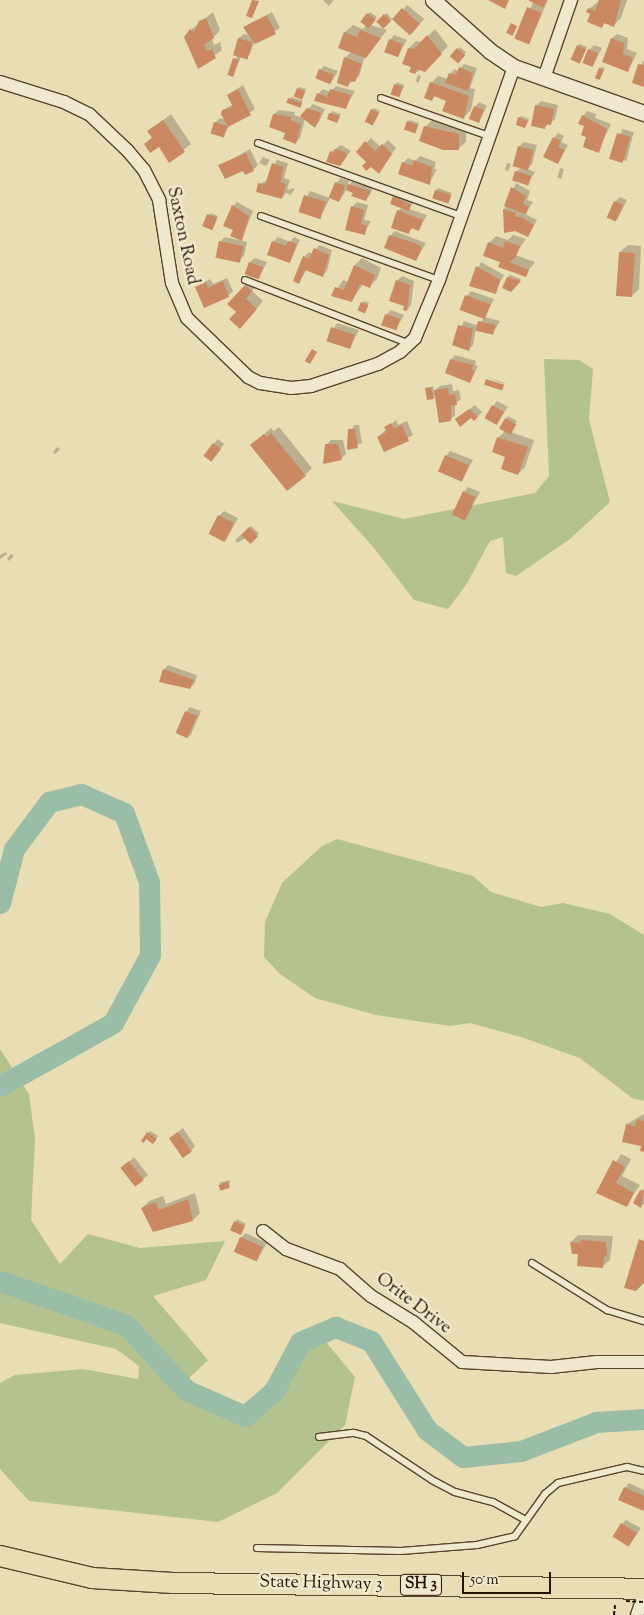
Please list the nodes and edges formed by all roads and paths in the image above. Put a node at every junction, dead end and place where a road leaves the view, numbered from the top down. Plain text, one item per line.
1 (433, 0) edge
2 (571, 0) edge
3 (514, 67) junction
4 (544, 78) junction
5 (0, 82) edge
6 (381, 98) dead end
7 (644, 113) edge
8 (490, 136) junction
9 (258, 143) dead end
10 (261, 216) dead end
11 (461, 216) junction
12 (245, 280) dead end
13 (439, 280) junction
14 (410, 344) junction
15 (263, 1231) dead end
16 (532, 1263) dead end
17 (644, 1321) edge
18 (644, 1362) edge
19 (319, 1437) dead end
20 (644, 1471) edge
21 (525, 1520) junction
22 (257, 1548) dead end
23 (0, 1556) edge
24 (638, 1595) edge
25 (637, 1615) edge

1 - 3 street
2 - 4 street
3 - 4 street
3 - 8 street, Saxton Road
4 - 7 street
5 - 14 street, Saxton Road
6 - 8 lane
8 - 11 street, Saxton Road
9 - 11 lane
10 - 13 lane
11 - 13 street, Saxton Road
12 - 14 lane
13 - 14 street, Saxton Road
15 - 18 street, Orite Drive
16 - 17 lane
19 - 21 lane
20 - 21 lane
21 - 22 lane
23 - 24 highway, State Highway 3 / SH 3
24 - 25 street

